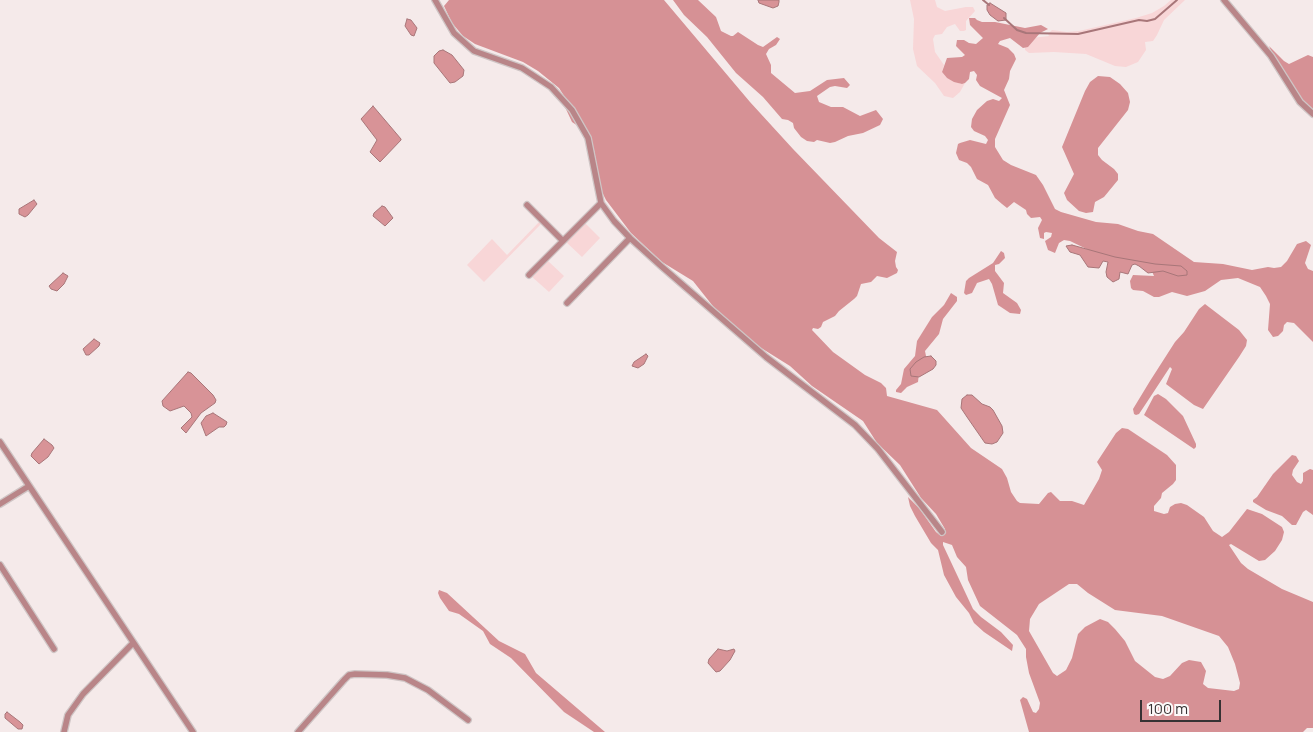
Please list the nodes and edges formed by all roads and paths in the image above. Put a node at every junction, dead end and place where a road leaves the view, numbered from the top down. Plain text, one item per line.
1 (443, 0) edge
2 (1224, 0) edge
3 (436, 3) edge
4 (1313, 114) edge
5 (601, 203) junction
6 (527, 205) dead end
7 (630, 238) junction
8 (563, 241) junction
9 (529, 275) dead end
10 (567, 303) dead end
11 (0, 442) edge
12 (29, 486) junction
13 (0, 504) edge
14 (942, 532) dead end
15 (0, 565) edge
16 (133, 643) junction
17 (54, 650) dead end
18 (468, 720) dead end
19 (64, 732) edge
20 (193, 732) edge
21 (298, 732) edge

1 - 3 street
2 - 4 street
3 - 5 street
5 - 7 street
5 - 8 street
6 - 8 street
7 - 10 street
7 - 14 street
8 - 9 street
11 - 12 street
12 - 13 street
12 - 16 street
15 - 17 street
16 - 19 street
16 - 20 street
18 - 21 street

